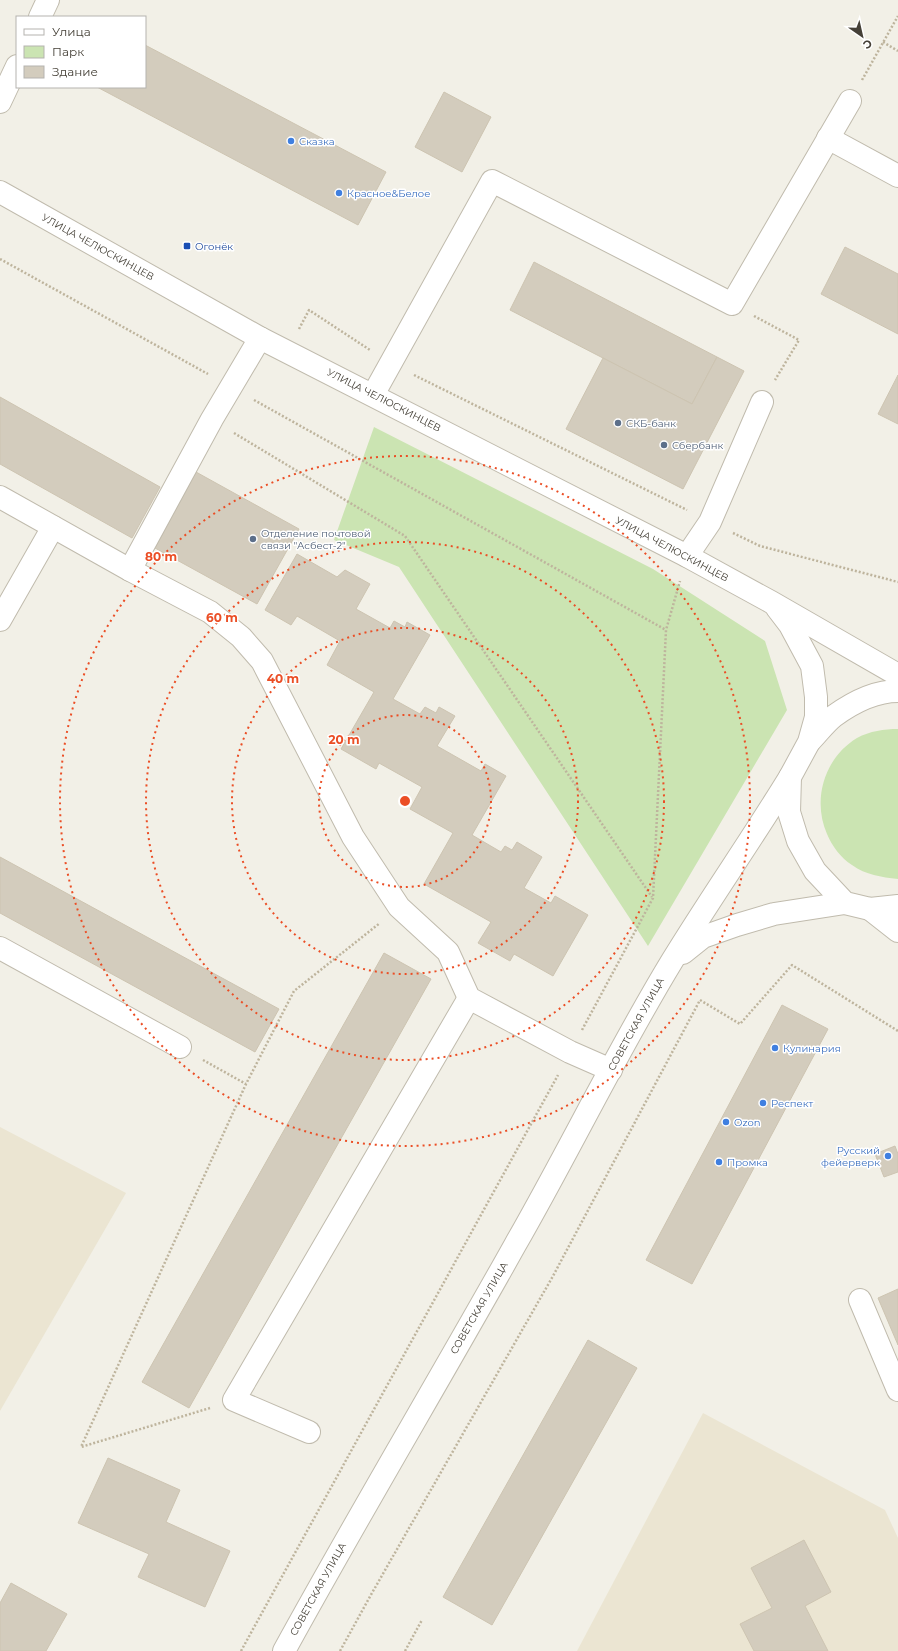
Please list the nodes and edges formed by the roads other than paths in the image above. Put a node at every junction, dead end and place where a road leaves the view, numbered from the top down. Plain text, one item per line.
1 (48, 0) edge
2 (40, 16) edge
3 (16, 68) edge
4 (850, 101) road end
5 (0, 102) edge
6 (828, 138) junction
7 (898, 176) edge
8 (0, 192) edge
9 (260, 338) junction
10 (373, 395) junction
11 (762, 402) road end
12 (0, 497) edge
13 (53, 527) junction
14 (687, 556) junction
15 (130, 570) junction
16 (771, 602) junction
17 (0, 620) edge
18 (898, 675) edge
19 (898, 691) edge
20 (809, 742) junction
21 (790, 777) junction
22 (845, 903) junction
23 (898, 906) edge
24 (870, 909) junction
25 (898, 931) edge
26 (0, 948) edge
27 (671, 963) junction
28 (469, 998) junction
29 (180, 1048) road end
30 (611, 1070) junction
31 (860, 1300) dead end
32 (898, 1390) edge
33 (309, 1432) dead end
34 (284, 1651) edge

1 - 2 street
3 - 5 street
4 - 6 street
6 - 7 street
6 - 10 street
8 - 9 street, УЛИЦА ЧЕЛЮСКИНЦЕВ
9 - 10 street, УЛИЦА ЧЕЛЮСКИНЦЕВ
9 - 15 street
10 - 14 street, УЛИЦА ЧЕЛЮСКИНЦЕВ
11 - 14 street
12 - 13 street
13 - 15 street
13 - 17 street
14 - 16 street, УЛИЦА ЧЕЛЮСКИНЦЕВ
15 - 28 street
16 - 18 street, УЛИЦА ЧЕЛЮСКИНЦЕВ
16 - 20 street
19 - 20 street
20 - 21 street, СОВЕТСКАЯ УЛИЦА
21 - 22 street
21 - 27 street, СОВЕТСКАЯ УЛИЦА
22 - 24 street
22 - 27 street
23 - 24 street
24 - 25 street
26 - 29 street
27 - 30 street, СОВЕТСКАЯ УЛИЦА
28 - 30 street
28 - 33 street
30 - 34 street, СОВЕТСКАЯ УЛИЦА
31 - 32 street

